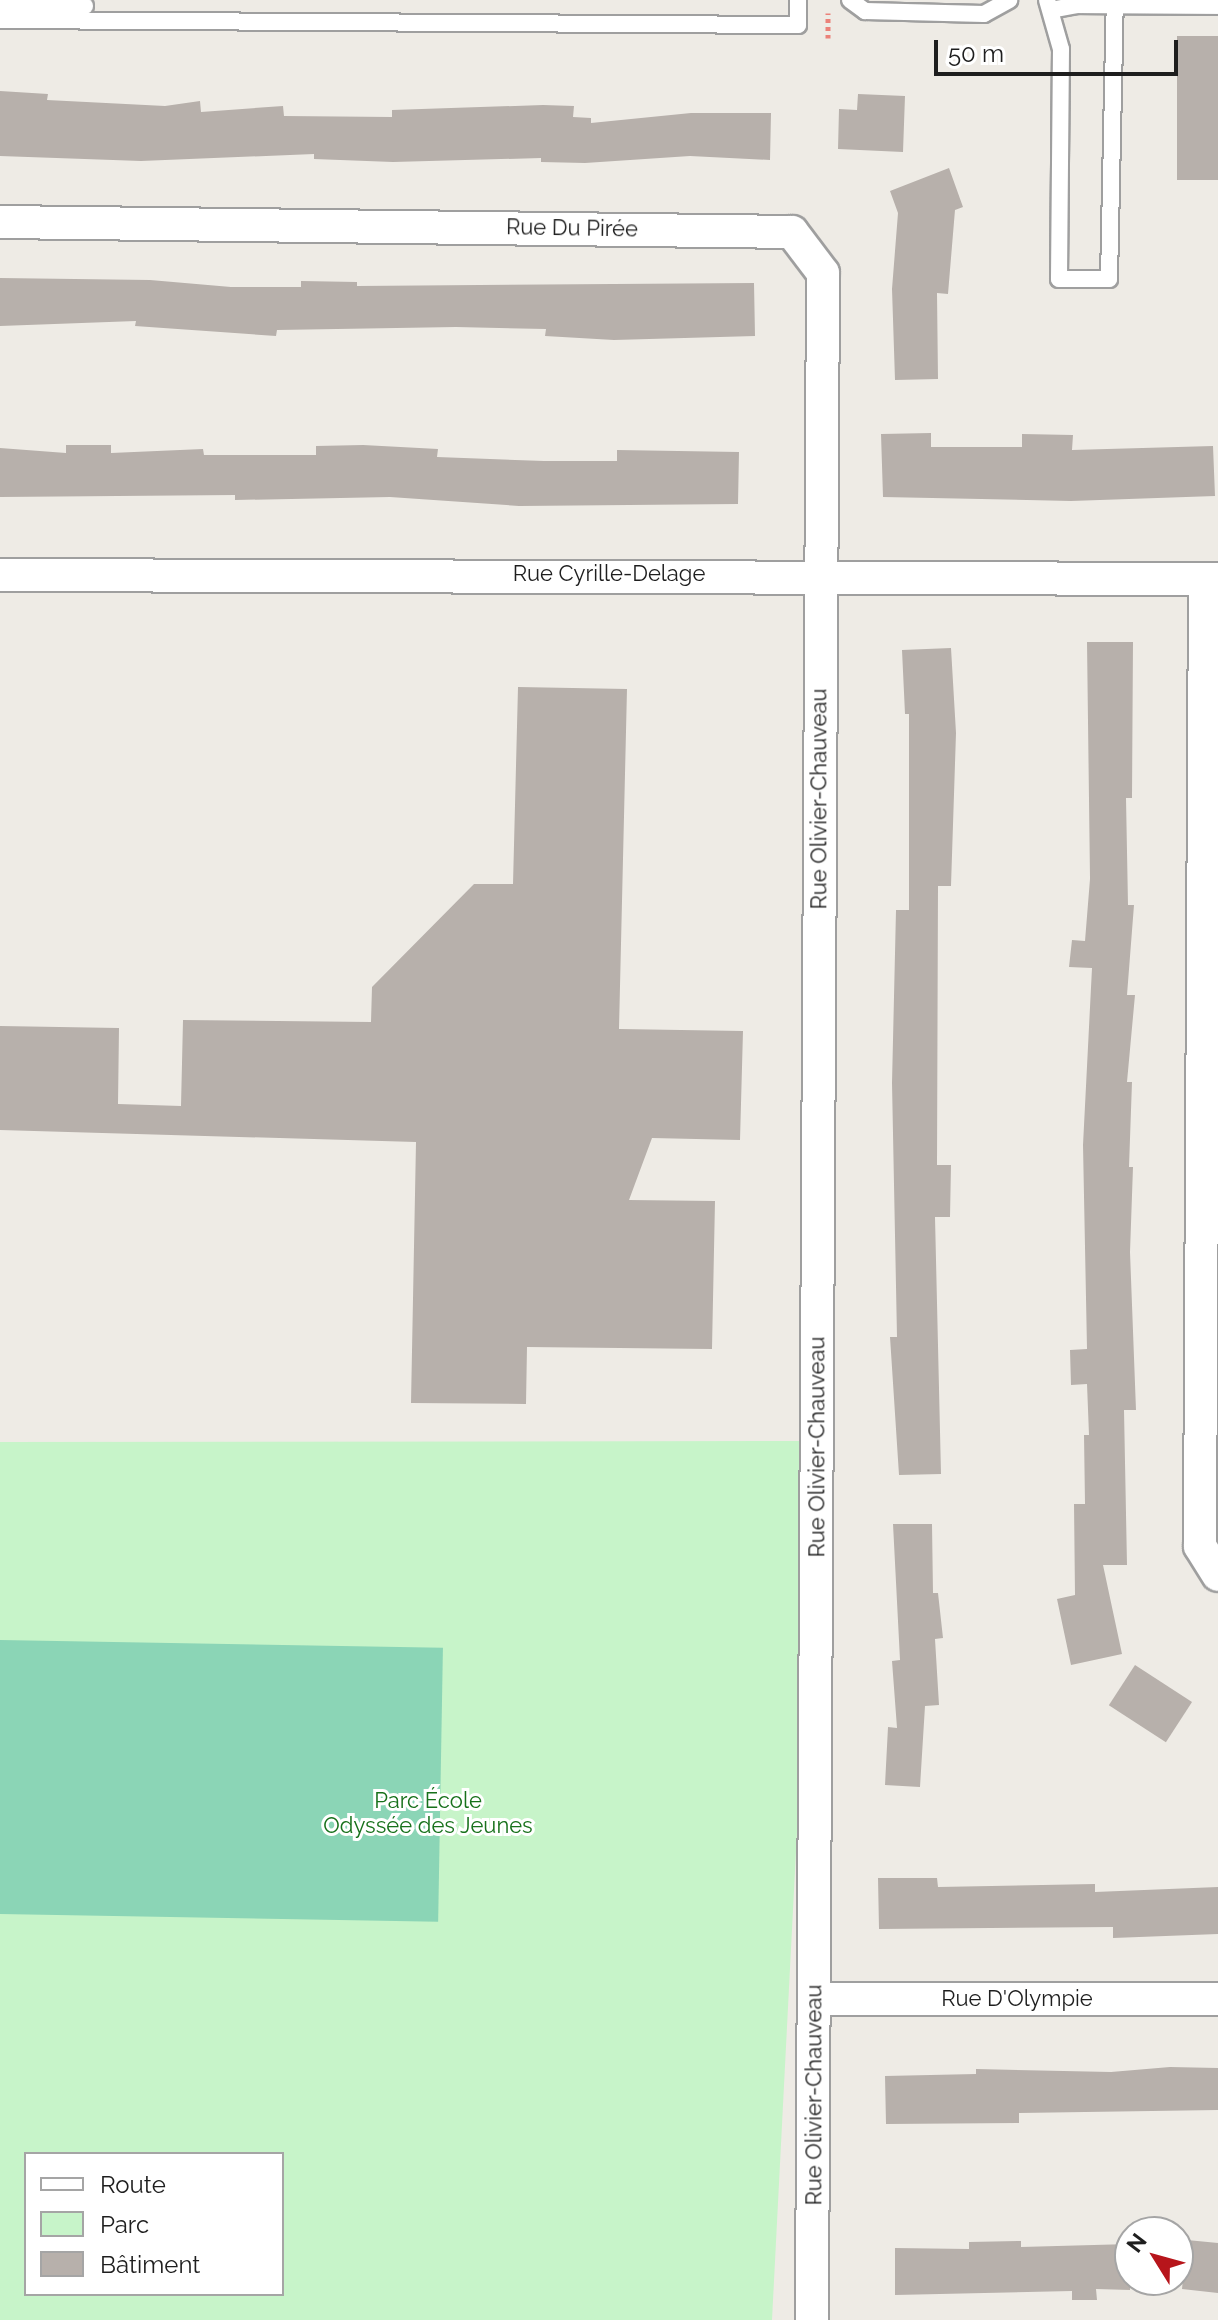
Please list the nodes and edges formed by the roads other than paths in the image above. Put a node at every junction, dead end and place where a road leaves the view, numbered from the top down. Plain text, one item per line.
1 (798, 0) edge
2 (850, 0) edge
3 (1009, 0) edge
4 (1115, 3) edge
5 (0, 5) edge
6 (1049, 5) edge
7 (85, 6) dead end
8 (1218, 6) edge
9 (0, 20) edge
10 (0, 222) edge
11 (0, 575) edge
12 (819, 575) junction
13 (1211, 579) edge
14 (1218, 1575) edge
15 (815, 1999) junction
16 (1218, 1999) edge
17 (812, 2320) edge

1 - 9 lane
2 - 3 lane
4 - 6 lane
4 - 6 lane
4 - 8 lane
5 - 7 lane
10 - 12 street, Rue Du Pirée
11 - 12 street, Rue Cyrille-Delage
12 - 13 street, Rue Cyrille-Delage
12 - 15 street, Rue Olivier-Chauveau
13 - 14 street
15 - 16 street, Rue D'Olympie
15 - 17 street, Rue Olivier-Chauveau

